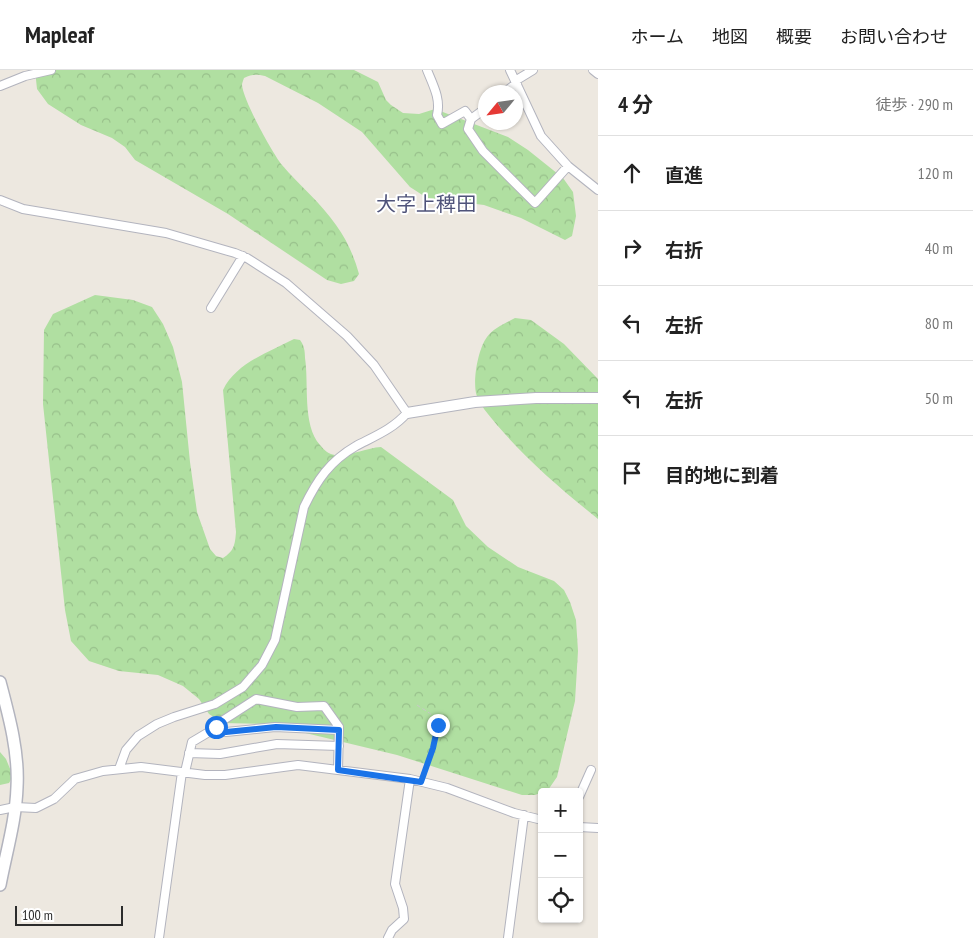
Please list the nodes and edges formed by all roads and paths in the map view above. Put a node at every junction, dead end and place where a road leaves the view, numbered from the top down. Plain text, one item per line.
1 (51, 70) edge
2 (427, 70) edge
3 (510, 70) edge
4 (534, 70) edge
5 (593, 70) edge
6 (598, 74) edge
7 (516, 82) junction
8 (513, 85) edge
9 (0, 86) edge
10 (478, 114) edge
11 (471, 120) junction
12 (568, 166) junction
13 (598, 190) edge
14 (0, 200) edge
15 (243, 256) junction
16 (211, 308) dead end
17 (598, 398) edge
18 (407, 413) junction
19 (0, 682) edge
20 (417, 705) dead end
21 (216, 727) junction
22 (339, 730) junction
23 (339, 746) junction
24 (189, 753) junction
25 (119, 769) junction
26 (338, 770) junction
27 (591, 770) dead end
28 (183, 772) junction
29 (410, 779) junction
30 (421, 782) junction
31 (583, 788) edge
32 (15, 807) junction
33 (0, 810) edge
34 (524, 815) junction
35 (538, 819) edge
36 (583, 827) edge
37 (598, 828) edge
38 (0, 885) edge
39 (159, 938) edge
40 (388, 938) edge
41 (508, 938) edge

1 - 9 street
2 - 11 street
3 - 7 street
4 - 7 street
5 - 6 street
7 - 8 street
7 - 12 street
10 - 11 street
11 - 12 street
12 - 13 street
14 - 15 street
15 - 16 street
15 - 18 street
17 - 18 street
18 - 25 street
19 - 32 main road
20 - 30 path
21 - 22 street
21 - 22 street
21 - 24 street
22 - 23 street
23 - 24 street
23 - 26 street
24 - 28 street
25 - 28 street
25 - 32 street
26 - 28 street
26 - 29 street
27 - 31 street
28 - 39 street
29 - 30 street
29 - 40 street
30 - 34 street
32 - 33 street
32 - 38 main road
34 - 35 street
34 - 41 street
36 - 37 street

